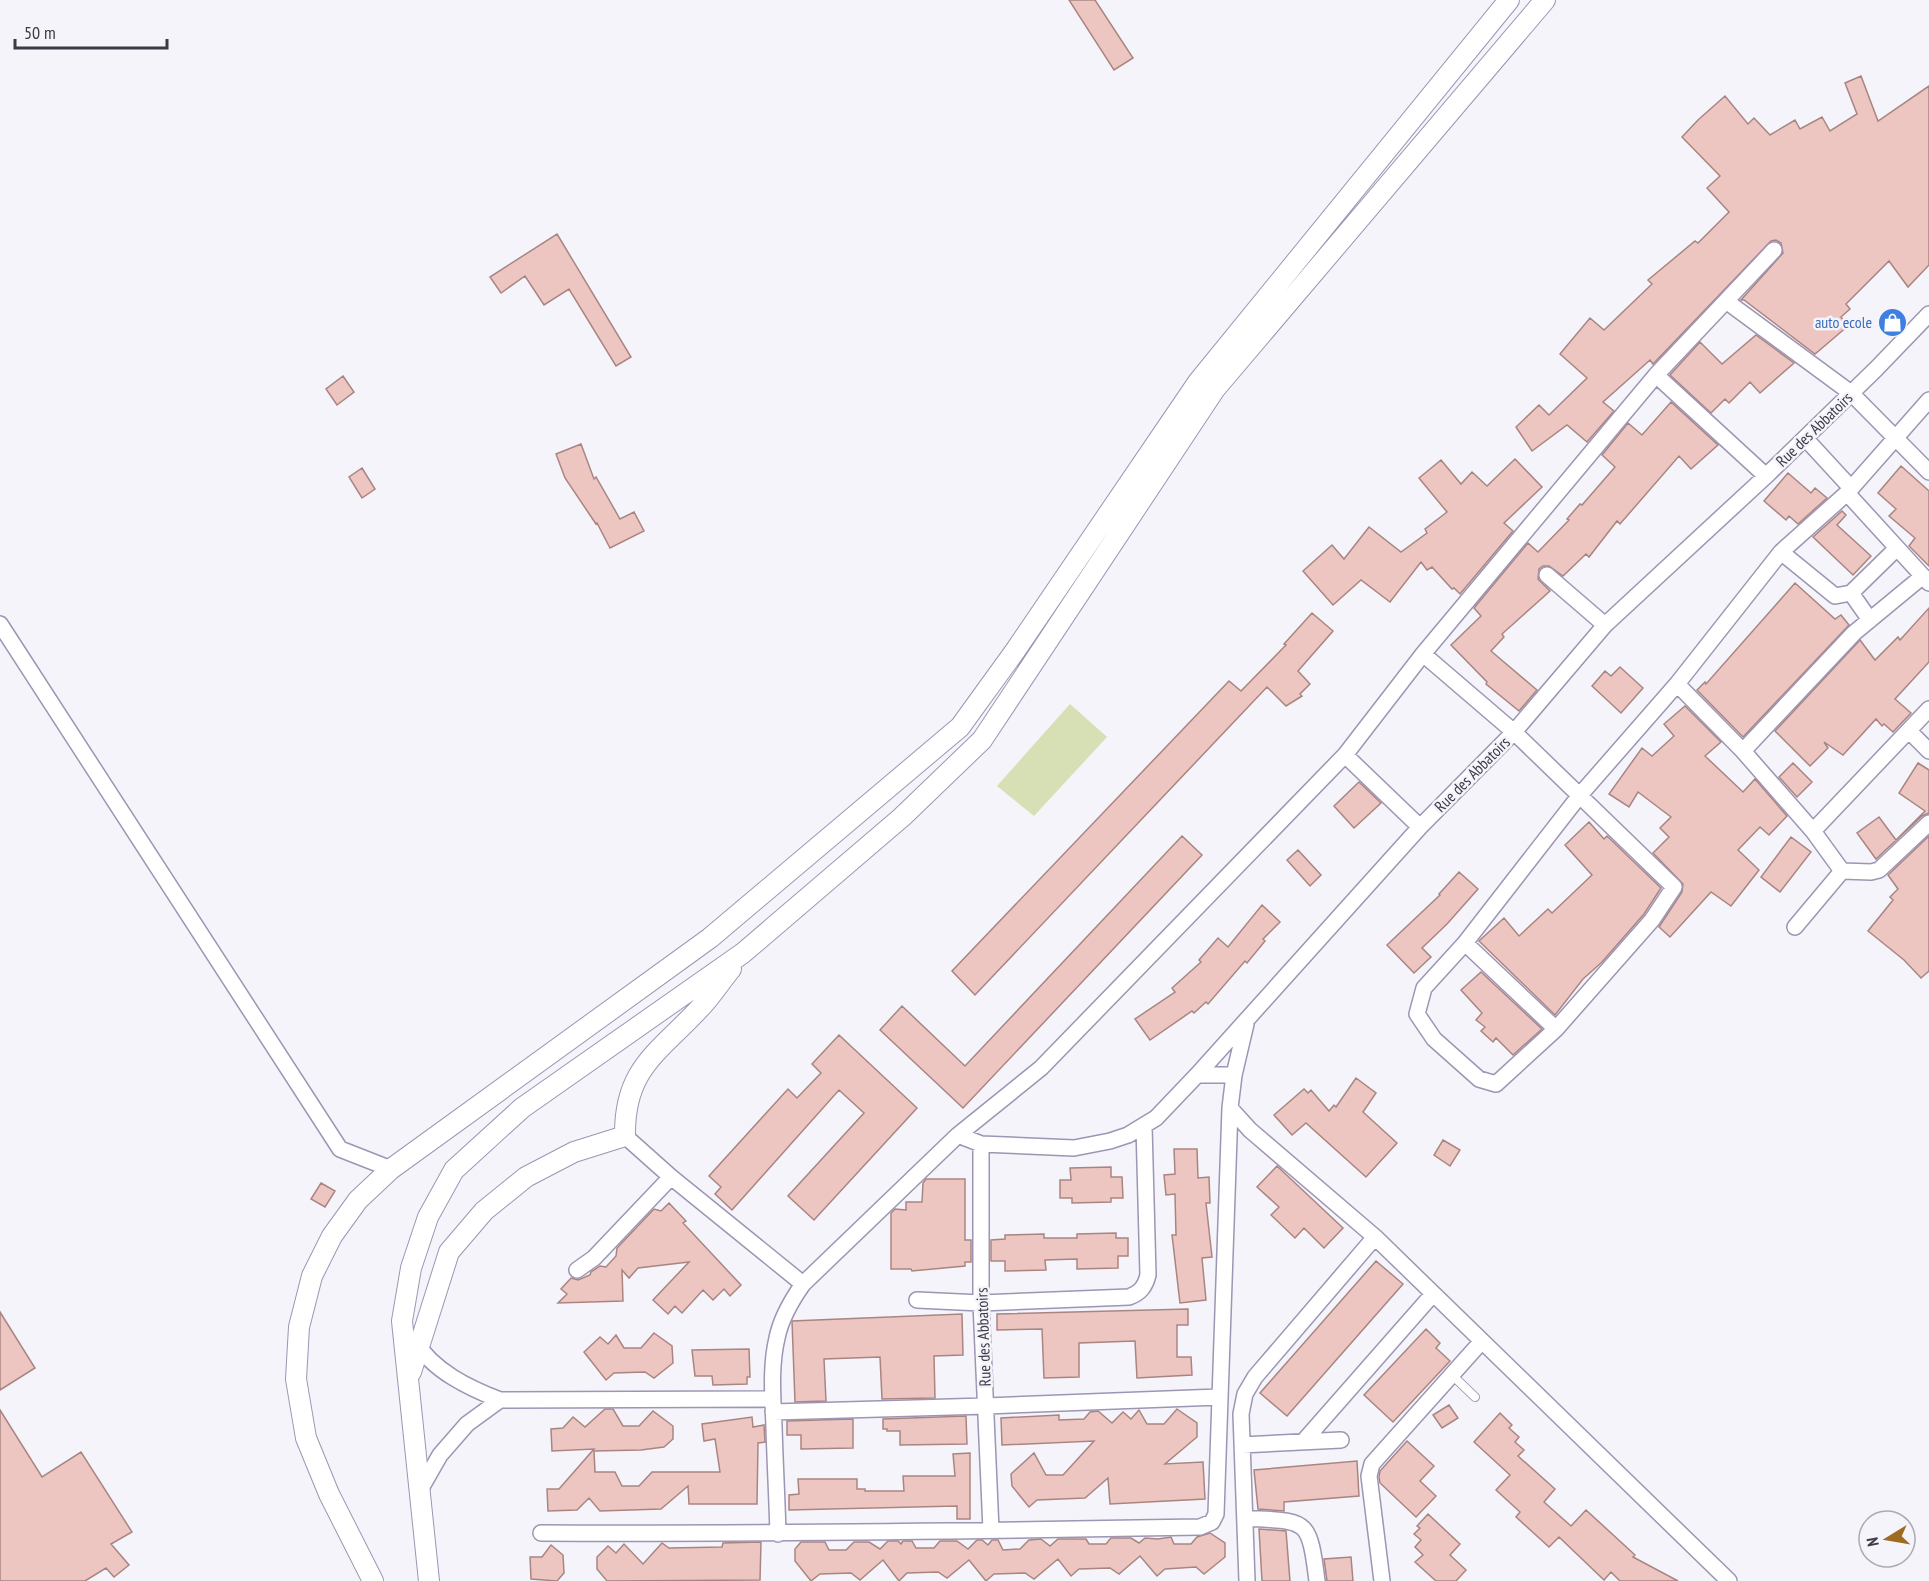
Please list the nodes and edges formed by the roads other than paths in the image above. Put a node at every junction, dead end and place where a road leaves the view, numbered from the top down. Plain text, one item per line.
1 (1509, 0) edge
2 (1545, 0) edge
3 (1774, 250) dead end
4 (1726, 301) junction
5 (1929, 314) edge
6 (1656, 375) junction
7 (1851, 393) junction
8 (1929, 400) edge
9 (1805, 438) junction
10 (1896, 438) junction
11 (1929, 472) edge
12 (1766, 476) junction
13 (1849, 490) junction
14 (1897, 548) junction
15 (1781, 552) junction
16 (1547, 575) dead end
17 (1926, 579) edge
18 (1851, 593) junction
19 (1870, 620) junction
20 (0, 624) edge
21 (1605, 625) junction
22 (1423, 654) junction
23 (1677, 684) junction
24 (1929, 710) edge
25 (1909, 731) junction
26 (1514, 732) junction
27 (1743, 751) junction
28 (1929, 752) edge
29 (1345, 755) junction
30 (1580, 795) junction
31 (1929, 823) edge
32 (1420, 827) junction
33 (1813, 831) junction
34 (1842, 872) junction
35 (1795, 927) dead end
36 (1465, 944) junction
37 (743, 953) junction
38 (1247, 1020) junction
39 (1556, 1029) junction
40 (1197, 1075) junction
41 (1234, 1075) junction
42 (1230, 1108) junction
43 (1144, 1126) junction
44 (625, 1136) junction
45 (958, 1136) junction
46 (981, 1144) junction
47 (391, 1169) junction
48 (671, 1177) junction
49 (1375, 1237) junction
50 (577, 1270) dead end
51 (803, 1284) junction
52 (1433, 1294) junction
53 (917, 1300) dead end
54 (981, 1303) junction
55 (402, 1321) junction
56 (1482, 1341) junction
57 (419, 1347) junction
58 (1451, 1374) junction
59 (408, 1380) junction
60 (1219, 1397) junction
61 (1475, 1397) dead end
62 (500, 1400) junction
63 (773, 1405) junction
64 (986, 1406) junction
65 (1341, 1440) dead end
66 (1303, 1442) junction
67 (1242, 1445) junction
68 (420, 1490) junction
69 (1245, 1518) junction
70 (991, 1530) junction
71 (541, 1533) dead end
72 (778, 1534) junction
73 (373, 1581) edge
74 (429, 1581) edge
75 (1247, 1581) edge
76 (1317, 1581) edge
77 (1382, 1581) edge
78 (1729, 1581) edge

1 - 47 street
2 - 37 street
3 - 4 street
4 - 6 street
4 - 7 street
5 - 7 street, Rue des Abbatoirs
6 - 12 street
6 - 22 street
7 - 9 street, Rue des Abbatoirs
7 - 10 street
8 - 10 street
9 - 12 street, Rue des Abbatoirs
9 - 13 street
10 - 11 street
10 - 13 street
12 - 21 street, Rue des Abbatoirs
13 - 14 street
13 - 15 street
14 - 17 street
14 - 18 street
15 - 18 street
15 - 23 street
16 - 21 street
17 - 19 street
18 - 19 street
19 - 27 street
20 - 47 street
21 - 26 street, Rue des Abbatoirs
22 - 26 street
22 - 29 street
23 - 27 street
23 - 30 street
24 - 25 street
25 - 28 street
25 - 33 street
26 - 30 street
26 - 32 street, Rue des Abbatoirs
27 - 33 street
29 - 32 street
29 - 45 street
30 - 36 street
30 - 39 street
31 - 34 street
32 - 38 street, Rue des Abbatoirs
33 - 34 street
34 - 35 street
36 - 39 street
36 - 39 street
37 - 44 street
37 - 55 street
38 - 40 street, Rue des Abbatoirs
38 - 41 street
40 - 41 street
40 - 43 street, Rue des Abbatoirs
41 - 42 street
42 - 49 street
42 - 60 street
43 - 46 street, Rue des Abbatoirs
43 - 54 street
44 - 48 street
44 - 57 street
45 - 46 street, Rue des Abbatoirs
45 - 51 street
46 - 54 street, Rue des Abbatoirs
47 - 73 street
48 - 50 street
48 - 51 street
49 - 52 street
49 - 67 street
51 - 63 street
52 - 56 street
52 - 66 street
53 - 54 street
54 - 64 street, Rue des Abbatoirs
55 - 57 street
55 - 59 street
56 - 58 street
56 - 78 street
57 - 59 street
57 - 62 street
58 - 61 lane
58 - 77 street
59 - 68 street
60 - 64 street
60 - 70 street
62 - 63 street
62 - 68 street
63 - 64 street
63 - 72 street
64 - 70 street, Rue des Abbatoirs
65 - 66 street
66 - 67 street
67 - 69 street
68 - 74 street
69 - 75 street
69 - 76 street
70 - 72 street
71 - 72 street

